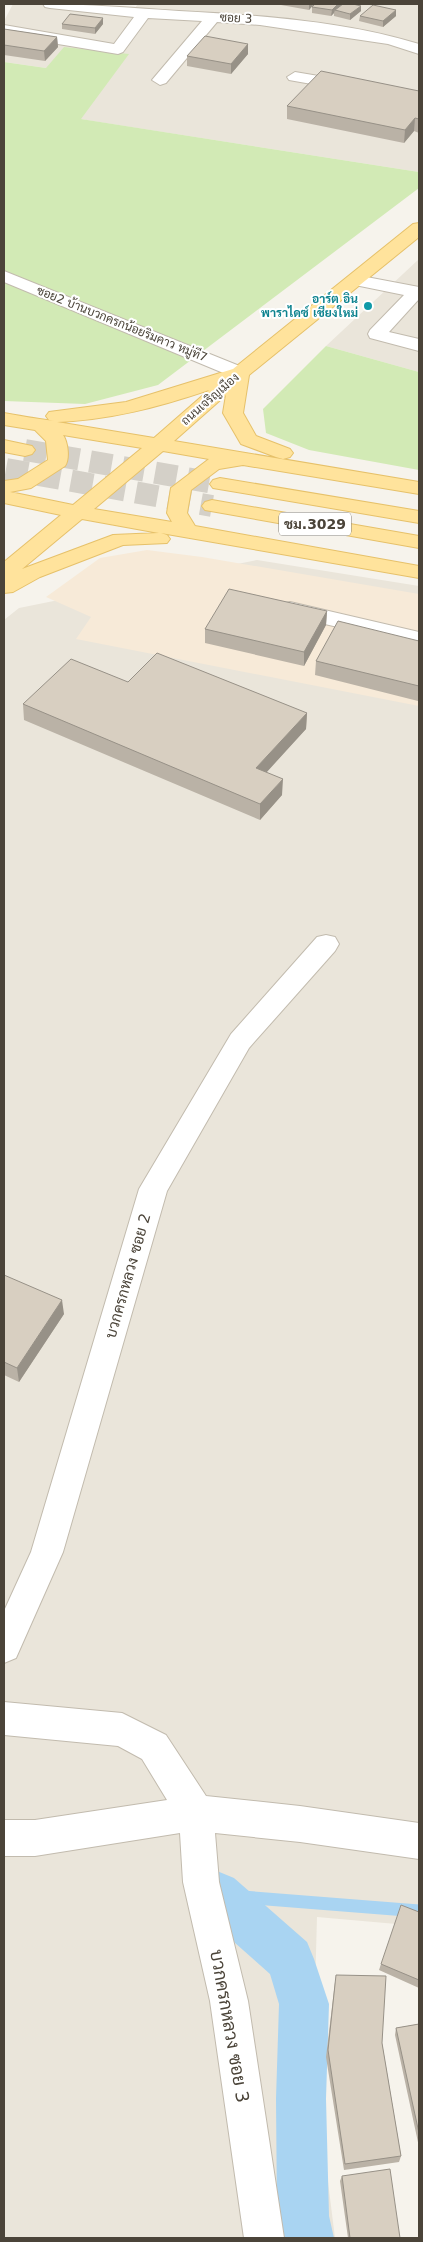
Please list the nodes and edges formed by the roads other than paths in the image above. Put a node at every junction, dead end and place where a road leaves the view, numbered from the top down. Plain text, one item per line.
1 (50, 4) edge
2 (144, 13) junction
3 (213, 17) junction
4 (4, 30) edge
5 (419, 49) edge
6 (295, 77) dead end
7 (160, 80) dead end
8 (419, 98) edge
9 (419, 228) edge
10 (4, 276) edge
11 (356, 280) junction
12 (418, 292) edge
13 (419, 345) edge
14 (240, 373) junction
15 (4, 417) edge
16 (39, 423) junction
17 (4, 446) edge
18 (157, 446) junction
19 (25, 450) tunnel mouth
20 (250, 460) junction
21 (336, 474) junction
22 (4, 475) edge
23 (220, 484) tunnel mouth
24 (419, 488) edge
25 (4, 497) edge
26 (212, 506) tunnel mouth
27 (77, 512) junction
28 (419, 517) edge
29 (187, 530) junction
30 (244, 540) junction
31 (419, 542) edge
32 (419, 572) edge
33 (4, 574) edge
34 (4, 588) edge
35 (268, 604) edge
36 (419, 640) edge
37 (326, 944) dead end
38 (4, 1647) edge
39 (4, 1718) edge
40 (196, 1814) junction
41 (4, 1838) edge
42 (419, 1841) edge
43 (264, 2238) edge

1 - 2 street, ซอย 3
2 - 3 street, ซอย 3
2 - 4 street
3 - 5 street, ซอย 3
3 - 7 street
6 - 8 street
9 - 11 main road, ถนนเจริญเมือง
10 - 14 street, ซอย2 บ้านบวกครกน้อยริมคาว หมู่ที7
11 - 12 street
11 - 14 main road, ถนนเจริญเมือง
12 - 13 street
14 - 15 main road
14 - 18 main road, ถนนเจริญเมือง
14 - 21 main road
15 - 16 main road
16 - 18 main road
16 - 22 main road
17 - 19 main road
18 - 20 main road
18 - 27 main road, ถนนเจริญเมือง
20 - 21 main road
20 - 29 main road
21 - 24 main road
23 - 28 main road, ชม.3029
25 - 27 main road
26 - 31 main road, ชม.3029
27 - 29 main road
27 - 33 main road, ถนนเจริญเมือง
29 - 30 main road
30 - 32 main road
30 - 34 main road
35 - 36 street
37 - 38 street, บวกครกหลวง ซอย 2
39 - 40 street
40 - 41 street
40 - 42 street
40 - 43 street, บวกครกหลวง ซอย 3

